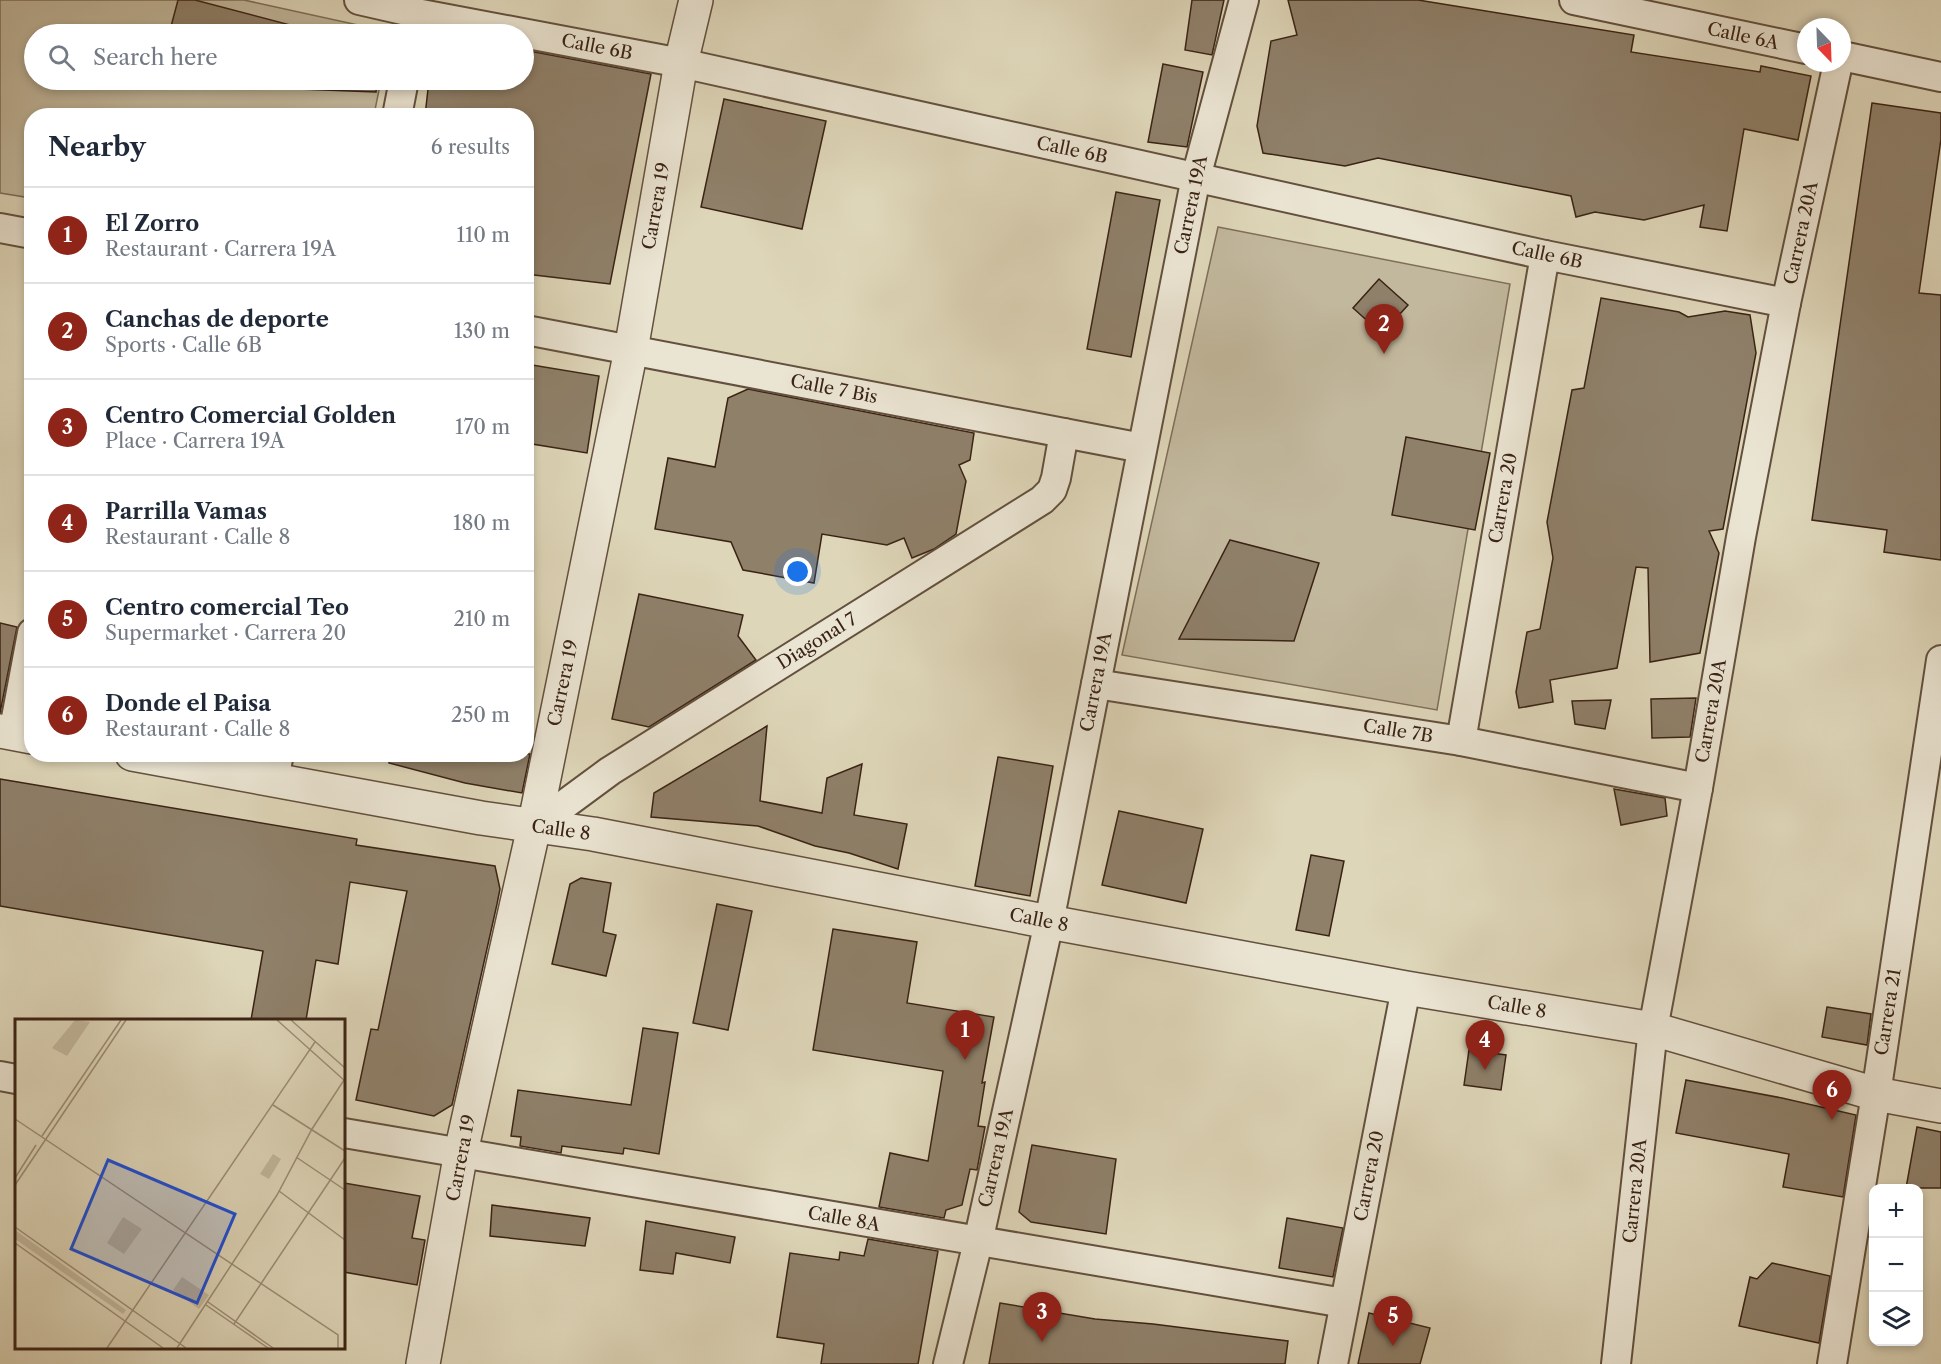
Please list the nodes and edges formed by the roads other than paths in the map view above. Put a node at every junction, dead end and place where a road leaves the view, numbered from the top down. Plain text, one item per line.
1 (358, 0) edge
2 (696, 0) edge
3 (1244, 0) edge
4 (1574, 0) edge
5 (416, 16) edge
6 (461, 24) edge
7 (534, 37) edge
8 (1797, 47) edge
9 (1851, 58) edge
10 (681, 63) junction
11 (1836, 72) edge
12 (1941, 77) edge
13 (402, 90) edge
14 (399, 108) edge
15 (1196, 177) junction
16 (0, 228) edge
17 (24, 232) edge
18 (1545, 255) junction
19 (1786, 303) junction
20 (534, 332) edge
21 (631, 350) junction
22 (1064, 433) junction
23 (1142, 448) junction
24 (1941, 660) edge
25 (24, 681) edge
26 (1096, 684) junction
27 (15, 734) edge
28 (1461, 741) junction
29 (221, 762) edge
30 (276, 767) edge
31 (1698, 788) junction
32 (534, 826) junction
33 (1049, 922) junction
34 (1406, 988) junction
35 (1653, 1029) junction
36 (0, 1076) edge
37 (15, 1078) edge
38 (1876, 1094) junction
39 (1941, 1106) edge
40 (345, 1133) edge
41 (461, 1152) junction
42 (978, 1242) junction
43 (1344, 1303) junction
44 (423, 1364) edge
45 (948, 1364) edge
46 (1333, 1364) edge
47 (1616, 1364) edge
48 (1832, 1364) edge

1 - 5 street, Calle 6B
2 - 10 street, Carrera 19
3 - 15 street, Carrera 19A
4 - 8 street, Calle 6A
5 - 6 street, Calle 6B
7 - 10 street, Calle 6B
9 - 12 street
10 - 15 street, Calle 6B
10 - 21 street, Carrera 19
11 - 19 street, Carrera 20A
13 - 14 street
15 - 18 street, Calle 6B
15 - 23 street, Carrera 19A
16 - 17 street
18 - 19 street, Calle 6B
18 - 28 street, Carrera 20
19 - 31 street, Carrera 20A
20 - 21 street, Calle 7 Bis
21 - 22 street, Calle 7 Bis
21 - 32 street, Carrera 19
22 - 23 street, Calle 7 Bis
22 - 32 street, Diagonal 7
23 - 26 street, Carrera 19A
24 - 38 street, Carrera 21
25 - 27 street
26 - 28 street, Calle 7B
26 - 33 street, Carrera 19A
28 - 31 street, Calle 7B
29 - 30 street, Calle 8
30 - 32 street, Calle 8
31 - 35 street, Carrera 20A
32 - 33 street, Calle 8
32 - 41 street, Carrera 19
33 - 34 street, Calle 8
33 - 42 street, Carrera 19A
34 - 35 street, Calle 8
34 - 43 street, Carrera 20
35 - 38 street, Calle 8
35 - 47 street, Carrera 20A
36 - 37 street
38 - 39 street, Calle 8
38 - 48 street, Carrera 21
40 - 41 street, Calle 8A
41 - 42 street, Calle 8A
41 - 44 street, Carrera 19
42 - 43 street, Calle 8A
42 - 45 street, Carrera 19A
43 - 46 street, Carrera 20

